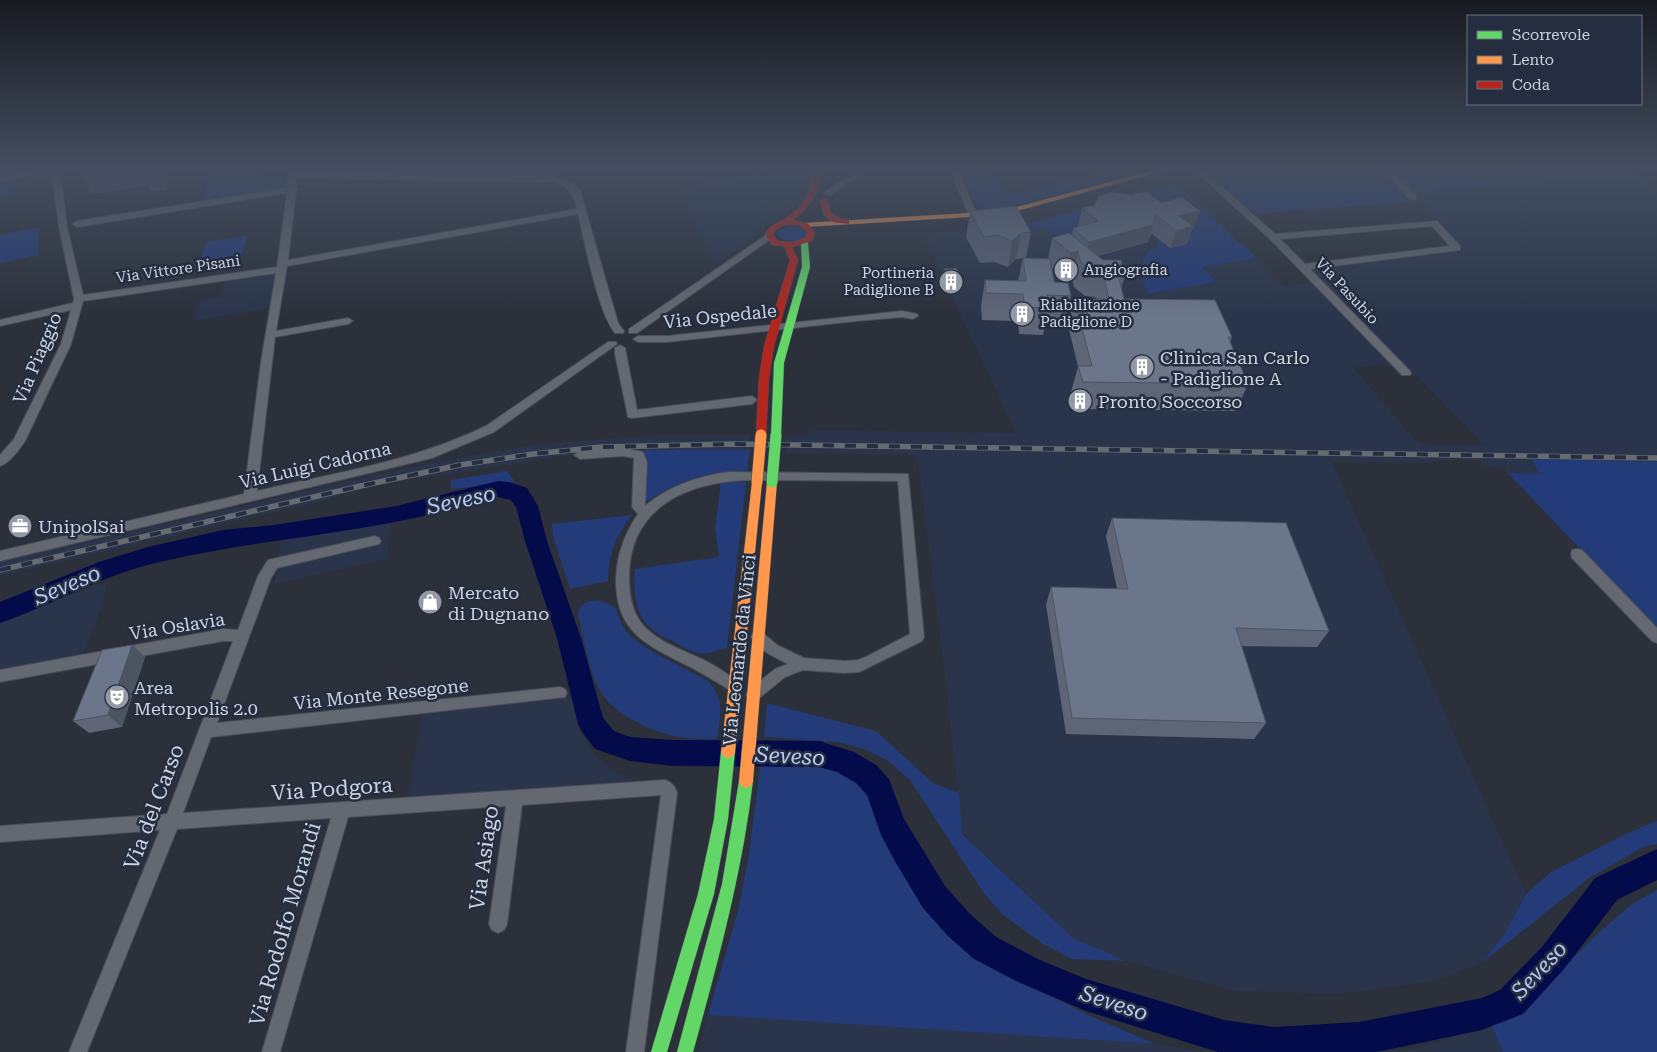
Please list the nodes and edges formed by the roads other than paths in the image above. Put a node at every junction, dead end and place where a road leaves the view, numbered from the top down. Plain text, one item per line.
1 (62, 219) edge
2 (107, 219) edge
3 (290, 219) edge
4 (538, 219) edge
5 (583, 219) edge
6 (787, 219) edge
7 (809, 219) edge
8 (835, 219) edge
9 (918, 219) edge
10 (929, 219) edge
11 (1253, 219) edge
12 (784, 222) junction
13 (847, 223) junction
14 (77, 224) dead end
15 (808, 228) junction
16 (769, 236) junction
17 (1273, 237) junction
18 (804, 242) junction
19 (788, 245) junction
20 (283, 267) junction
21 (1304, 267) junction
22 (79, 302) junction
23 (913, 316) dead end
24 (348, 321) dead end
25 (0, 323) edge
26 (805, 323) junction
27 (788, 325) junction
28 (890, 325) dead end
29 (774, 327) junction
30 (618, 331) junction
31 (270, 335) junction
32 (636, 335) junction
33 (616, 346) junction
34 (1406, 373) dead end
35 (752, 400) dead end
36 (580, 455) dead end
37 (0, 462) edge
38 (778, 479) junction
39 (250, 498) junction
40 (646, 513) junction
41 (375, 541) dead end
42 (1577, 554) dead end
43 (0, 556) edge
44 (241, 636) junction
45 (1657, 637) edge
46 (758, 638) junction
47 (802, 664) junction
48 (736, 665) junction
49 (709, 670) junction
50 (0, 676) edge
51 (735, 686) junction
52 (560, 693) dead end
53 (753, 695) junction
54 (206, 731) junction
55 (515, 798) junction
56 (342, 809) junction
57 (172, 821) junction
58 (0, 834) edge
59 (498, 924) dead end
60 (78, 1052) edge
61 (272, 1052) edge
62 (635, 1052) edge
63 (659, 1052) edge
64 (685, 1052) edge

1 - 22 street, Via Piaggio
2 - 14 street
3 - 20 street
4 - 20 street, Via Vittore Pisani
5 - 30 street
6 - 12 main road
7 - 15 main road
8 - 13 main road
9 - 13 main road
10 - 15 main road
11 - 17 street, Via Pasubio
12 - 15 main road
12 - 16 main road
13 - 15 main road
15 - 18 main road
16 - 19 main road
16 - 32 street
17 - 21 street, Via Pasubio
17 - 21 street
18 - 19 main road
18 - 27 main road, Via Leonardo da Vinci
19 - 29 main road, Via Leonardo da Vinci
20 - 22 street, Via Vittore Pisani
20 - 31 street
21 - 34 street, Via Pasubio
22 - 25 street, Via Vittore Pisani
22 - 37 street, Via Piaggio
23 - 26 street, Via Ospedale
24 - 31 street
26 - 27 street, Via Ospedale
26 - 28 street, Via Ospedale
27 - 29 street, Via Ospedale
27 - 38 main road, Via Leonardo da Vinci, bridge
29 - 32 street, Via Ospedale
29 - 48 main road, Via Leonardo da Vinci, bridge
30 - 32 street, Via Ospedale
30 - 33 street
31 - 39 street
32 - 33 street, Via Luigi Cadorna
33 - 35 street
33 - 39 street, Via Luigi Cadorna
36 - 40 street
38 - 40 street
38 - 46 main road, Via Leonardo da Vinci
38 - 47 street, Via Leonardo da Vinci
39 - 43 street, Via Luigi Cadorna
40 - 49 street
41 - 44 street, Via del Carso
42 - 45 street
44 - 50 street, Via Oslavia
44 - 54 street, Via del Carso
46 - 47 street, Via Leonardo da Vinci
46 - 53 main road, Via Leonardo da Vinci
47 - 53 street, Via Leonardo da Vinci
48 - 49 street
48 - 51 main road, Via Leonardo da Vinci
49 - 51 street
51 - 63 main road, Via Leonardo da Vinci
52 - 54 street, Via Monte Resegone
53 - 64 main road, Via Leonardo da Vinci
54 - 57 street, Via del Carso
55 - 56 street, Via Podgora
55 - 59 street, Via Asiago
55 - 62 street, Via Podgora
56 - 57 street, Via Podgora
56 - 61 street, Via Rodolfo Morandi
57 - 58 street, Via Podgora
57 - 60 street, Via del Carso

